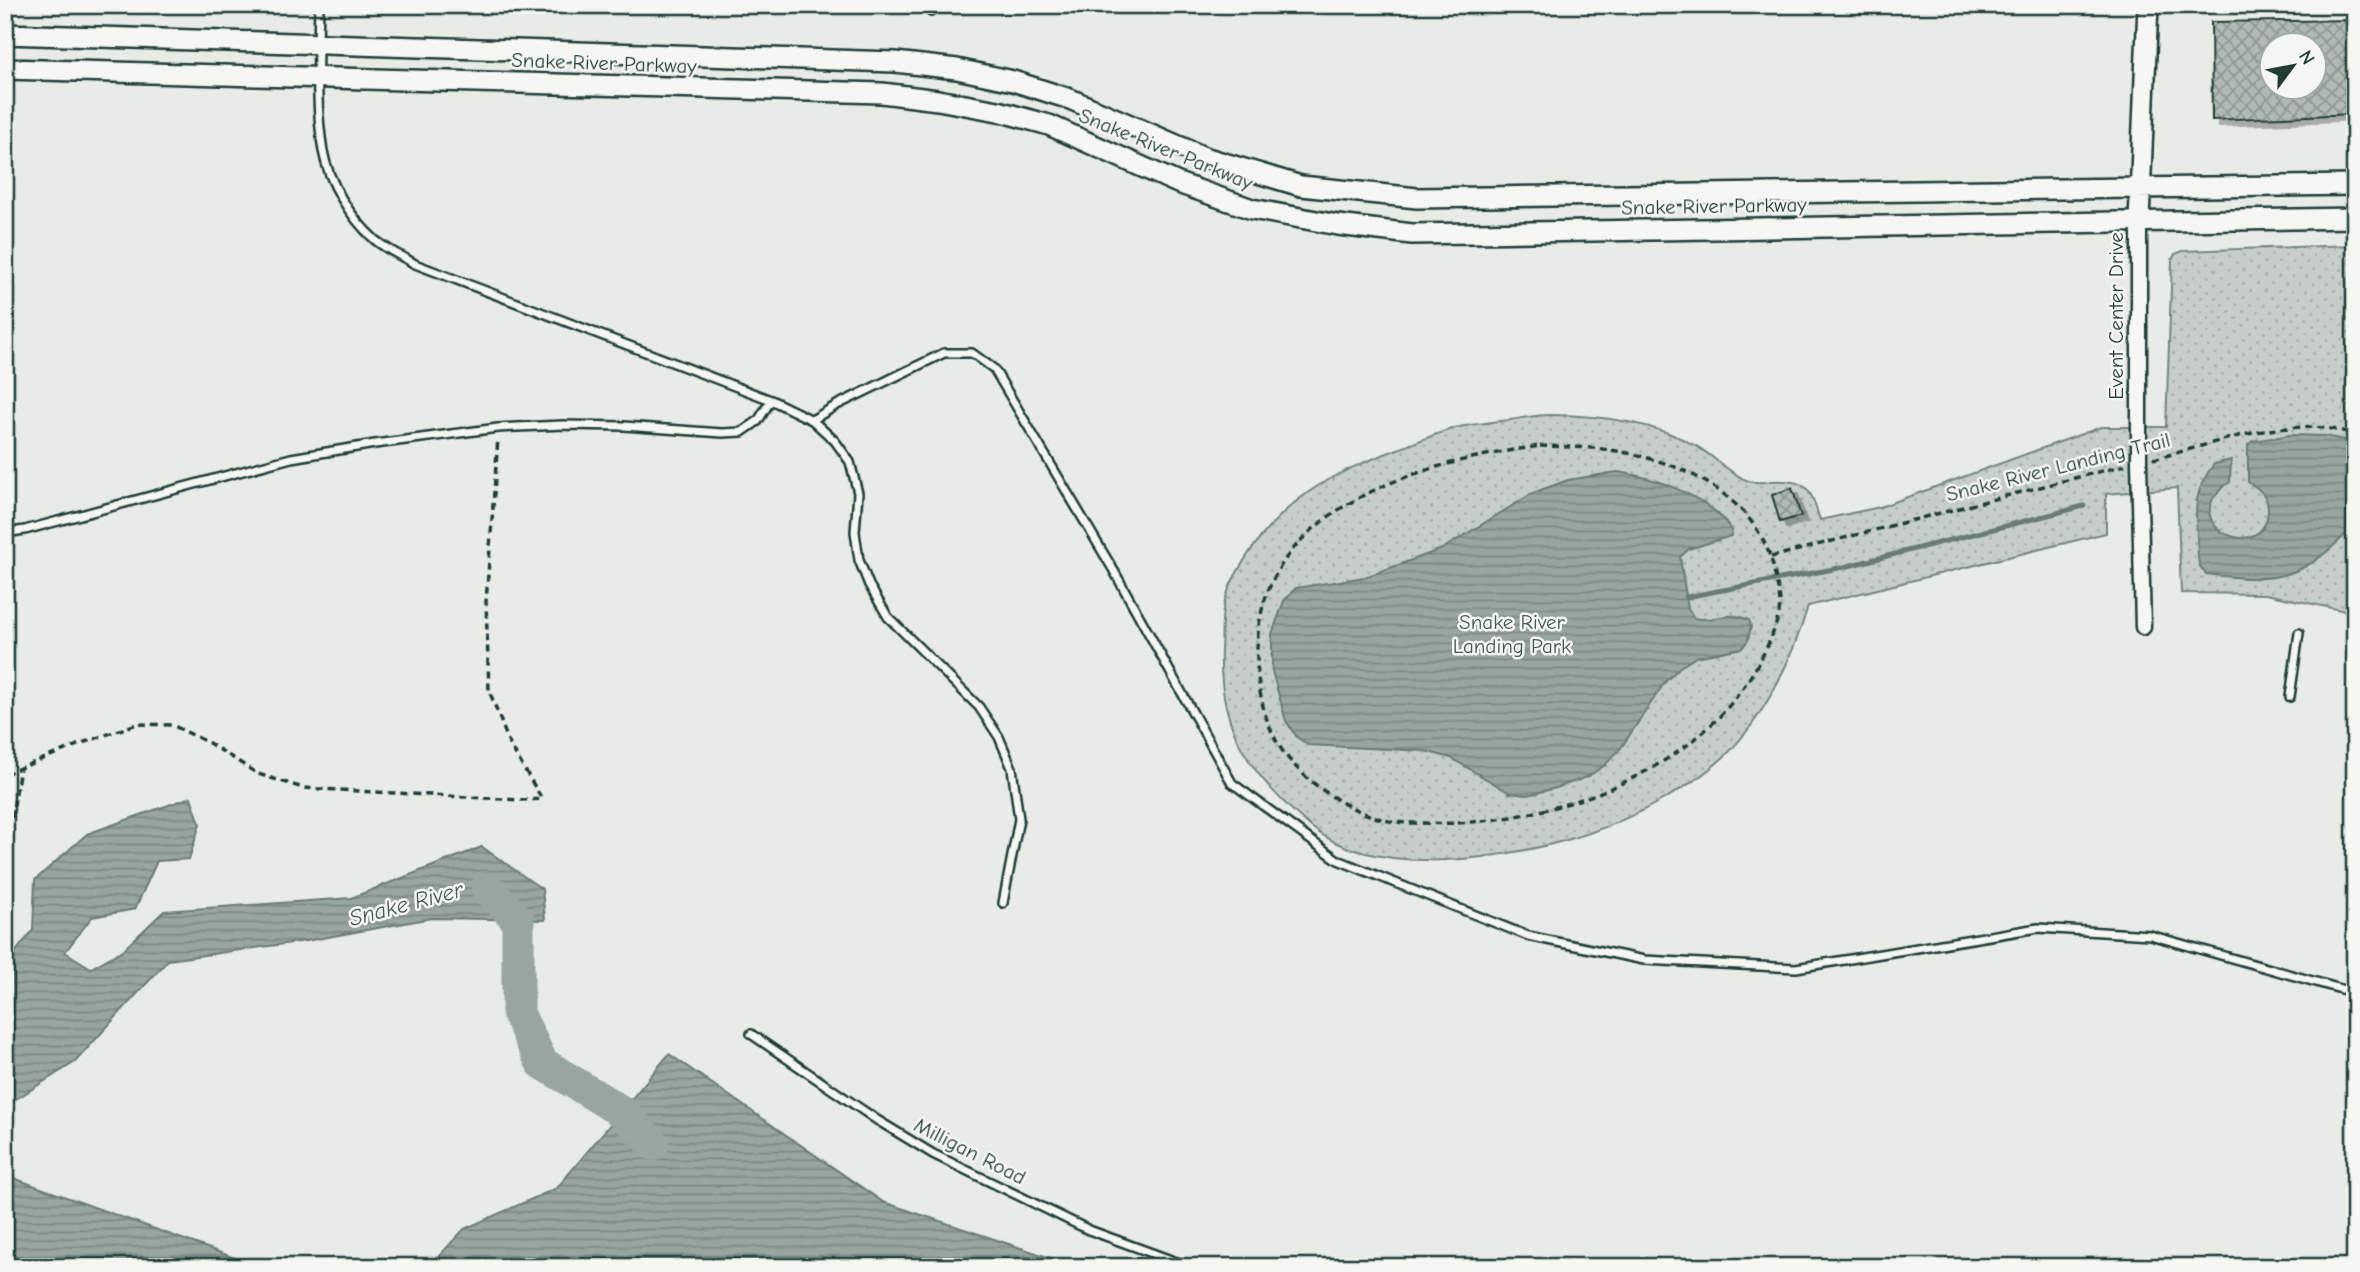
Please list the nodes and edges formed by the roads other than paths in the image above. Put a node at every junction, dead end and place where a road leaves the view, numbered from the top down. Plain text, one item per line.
1 (319, 5) edge
2 (2148, 5) edge
3 (5, 34) edge
4 (318, 42) junction
5 (5, 69) edge
6 (319, 77) junction
7 (2355, 185) edge
8 (2140, 189) junction
9 (2355, 218) edge
10 (2139, 221) junction
11 (771, 400) junction
12 (812, 420) junction
13 (5, 533) edge
14 (2143, 627) dead end
15 (2299, 633) dead end
16 (2290, 697) dead end
17 (1003, 903) dead end
18 (2355, 993) edge
19 (751, 1034) dead end
20 (2355, 1264) edge
21 (1190, 1267) edge
22 (2349, 1267) edge

1 - 4 lane
2 - 8 street, Event Center Drive
3 - 4 street, Snake River Parkway
4 - 6 lane
4 - 8 street, Snake River Parkway
5 - 6 street, Snake River Parkway
6 - 10 street, Snake River Parkway
6 - 11 lane
7 - 8 street, Snake River Parkway
8 - 10 street, Event Center Drive
9 - 10 street, Snake River Parkway
10 - 14 street, Event Center Drive
11 - 12 lane
11 - 13 lane
12 - 17 lane
12 - 18 lane
15 - 16 lane
19 - 21 lane, Milligan Road
20 - 22 lane

